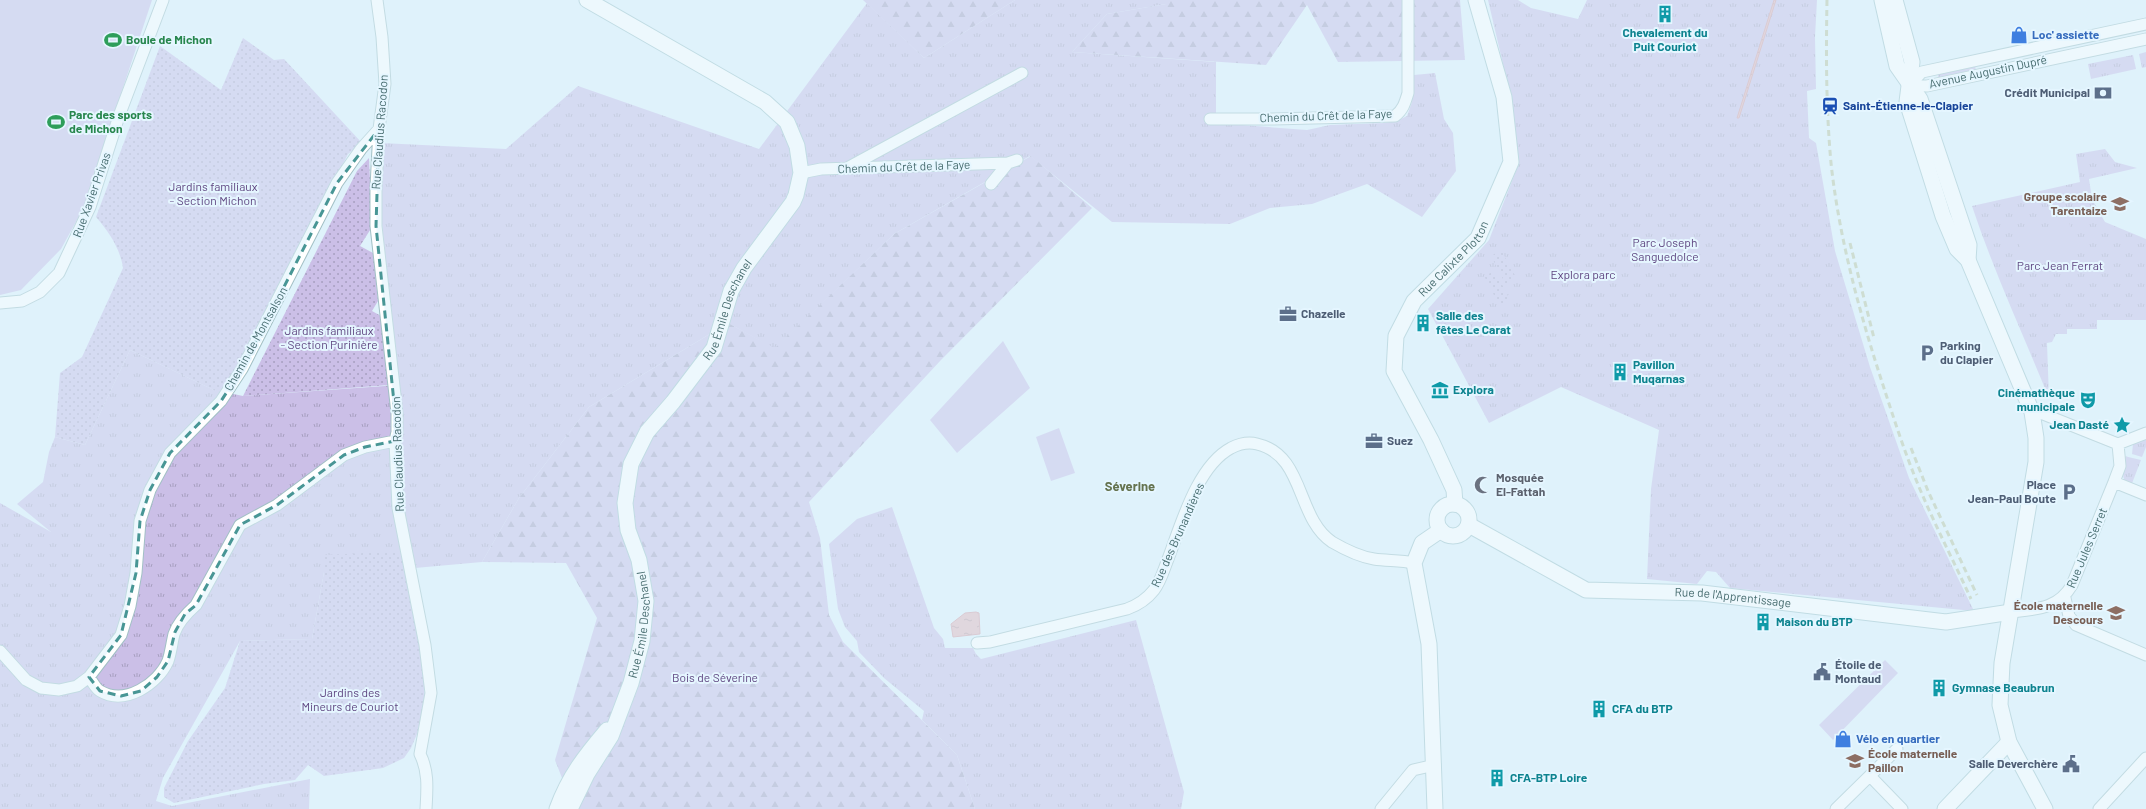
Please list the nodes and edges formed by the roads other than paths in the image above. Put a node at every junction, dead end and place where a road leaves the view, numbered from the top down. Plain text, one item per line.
1 (163, 0) edge
2 (378, 0) edge
3 (587, 0) edge
4 (1408, 0) edge
5 (1476, 0) edge
6 (1882, 0) edge
7 (1895, 0) edge
8 (2146, 24) edge
9 (2146, 40) edge
10 (1022, 72) dead end
11 (1909, 85) junction
12 (1210, 119) dead end
13 (379, 129) junction
14 (845, 169) junction
15 (801, 173) junction
16 (991, 184) dead end
17 (0, 303) edge
18 (2032, 412) junction
19 (2145, 430) edge
20 (395, 441) junction
21 (2118, 444) junction
22 (2114, 482) junction
23 (2146, 495) edge
24 (1454, 504) junction
25 (1468, 526) junction
26 (1441, 530) junction
27 (1414, 563) junction
28 (2065, 598) junction
29 (2011, 612) junction
30 (977, 643) dead end
31 (0, 652) edge
32 (2146, 655) edge
33 (89, 677) junction
34 (617, 719) junction
35 (2009, 742) junction
36 (1897, 750) dead end
37 (2146, 758) edge
38 (1435, 765) junction
39 (1870, 776) junction
40 (426, 809) edge
41 (557, 809) edge
42 (570, 809) edge
43 (1381, 809) edge
44 (1435, 809) edge
45 (1836, 809) edge
46 (1902, 809) edge
47 (1945, 809) edge
48 (2045, 809) edge
49 (2099, 809) edge

1 - 17 street, Rue Xavier Privas
2 - 13 street, Rue Claudius Racodon
3 - 15 main road, Rue Émile Deschanel
4 - 12 street, Chemin du Crêt de la Faye
5 - 24 main road, Rue Calixte Plotton
6 - 11 main road
7 - 11 main road
8 - 11 street, Avenue Augustin Dupré
9 - 11 street, Avenue Augustin Dupré
10 - 14 street
11 - 18 main road
13 - 20 street, Rue Claudius Racodon
13 - 33 street, Chemin de Montsalson
14 - 15 street, Chemin du Crêt de la Faye
14 - 16 street, Chemin du Crêt de la Faye
15 - 34 main road, Rue Émile Deschanel
18 - 21 street
18 - 29 main road
19 - 21 street
20 - 33 street
20 - 40 street, Rue Claudius Racodon
21 - 22 street, Rue Jules Serret
22 - 23 street
22 - 28 street, Rue Jules Serret
24 - 25 main road
24 - 26 main road
25 - 26 main road
25 - 29 main road, Rue de l'Apprentissage
26 - 27 main road
27 - 30 street, Rue des Brunandières
27 - 38 main road
28 - 29 street, Rue Jules Serret
28 - 32 street
29 - 35 main road
31 - 33 street
34 - 41 main road, Rue Émile Deschanel
34 - 42 main road, Rue Émile Deschanel
35 - 47 main road
35 - 48 main road
36 - 39 street
37 - 49 street
38 - 43 street
38 - 44 main road
39 - 45 street
39 - 46 street

